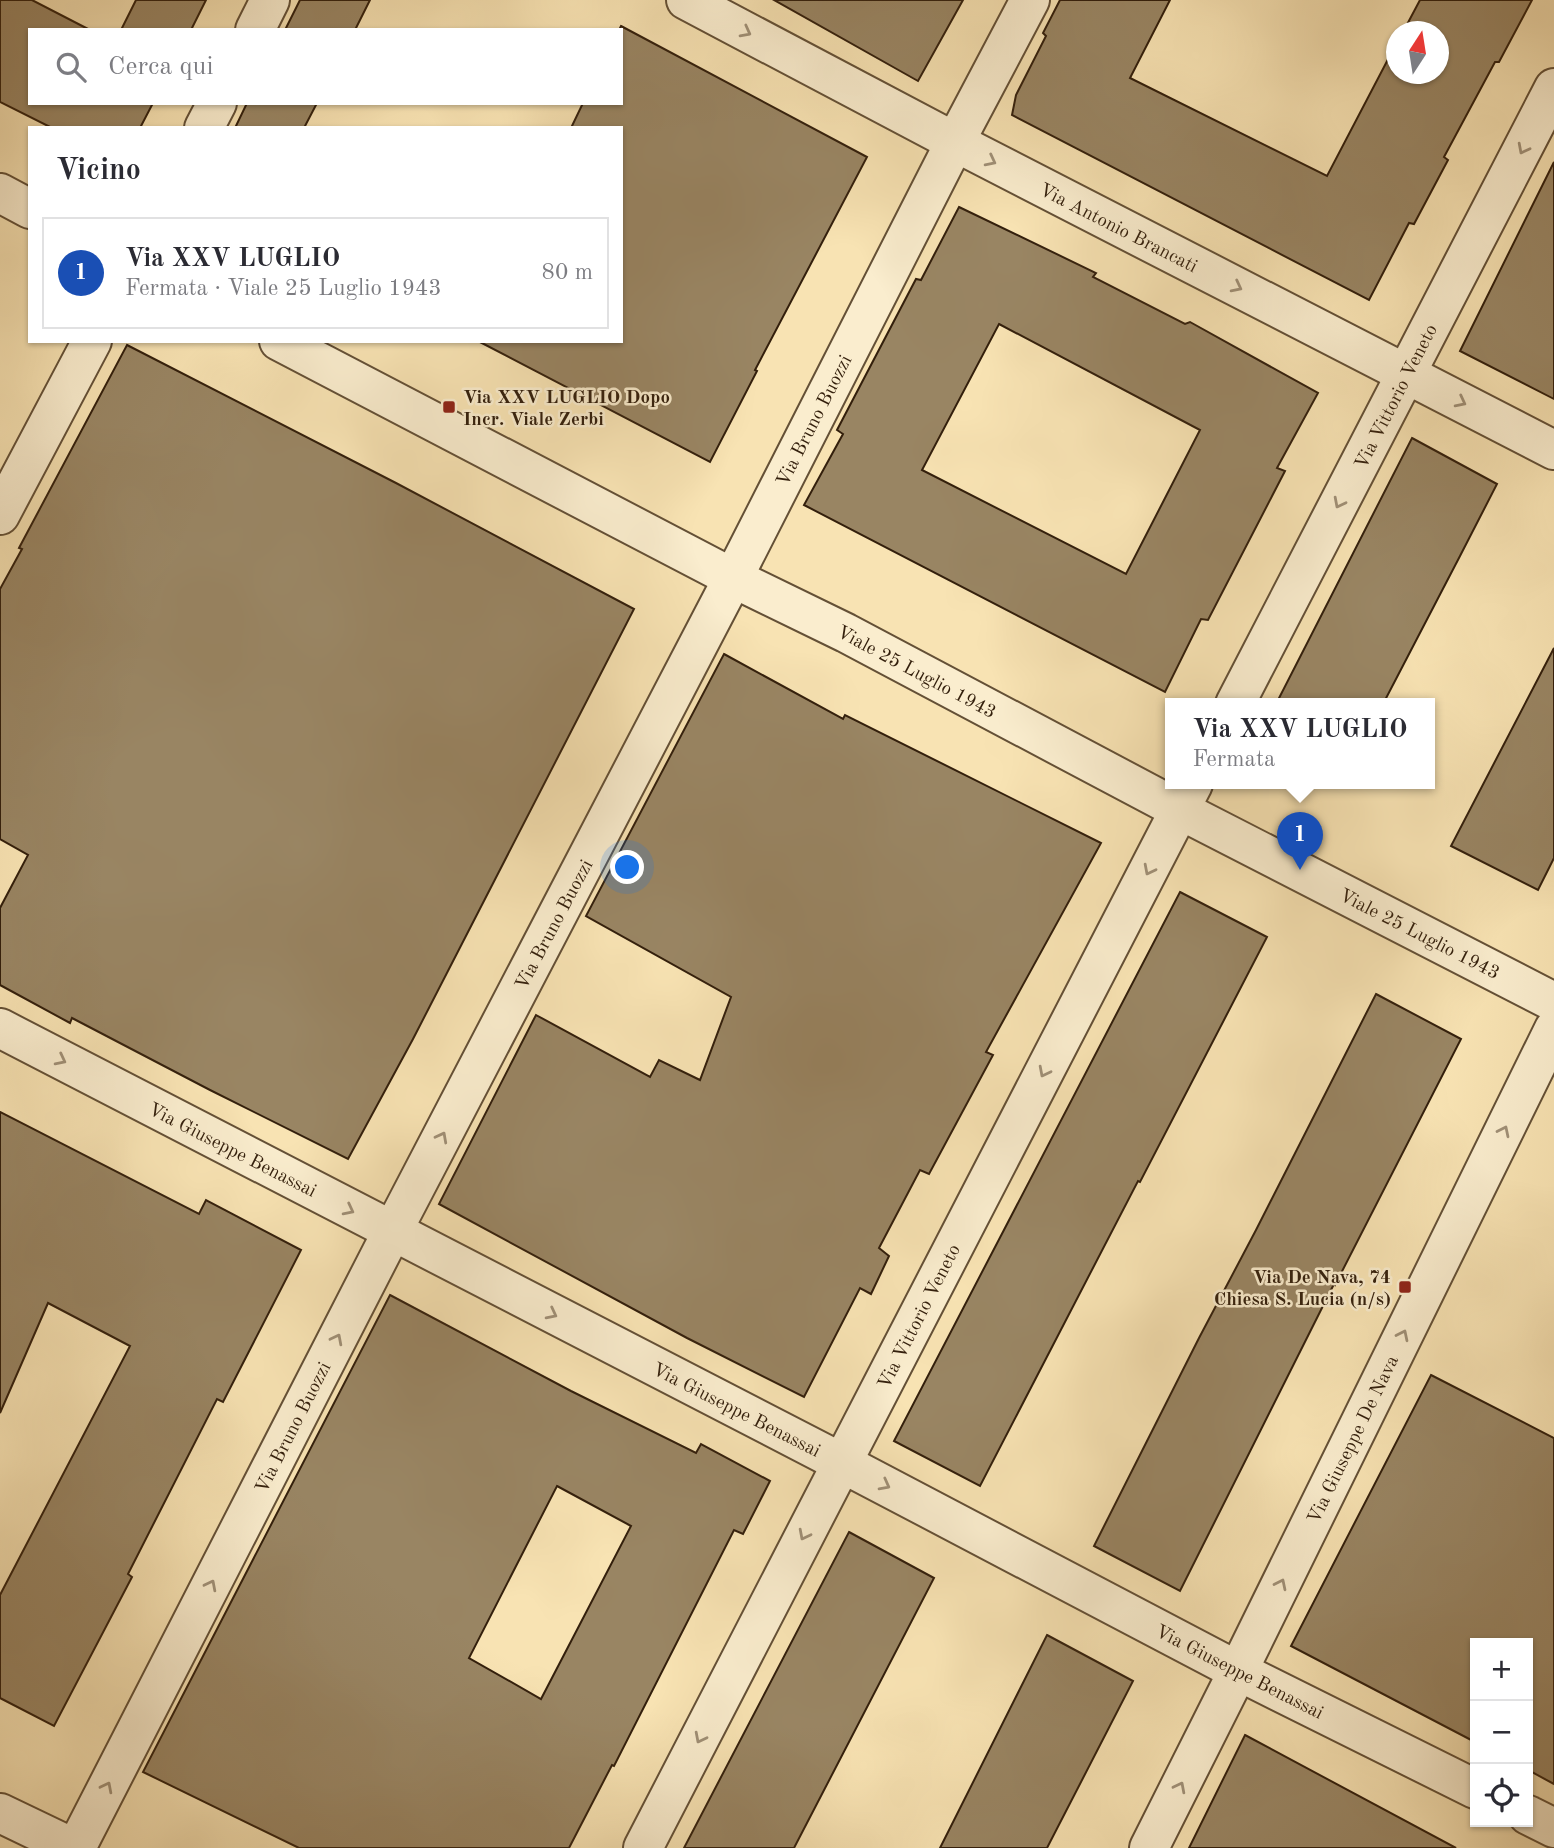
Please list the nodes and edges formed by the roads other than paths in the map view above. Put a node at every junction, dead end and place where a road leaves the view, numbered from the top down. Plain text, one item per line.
1 (270, 0) edge
2 (686, 0) edge
3 (1030, 0) edge
4 (256, 28) edge
5 (1554, 88) edge
6 (216, 105) edge
7 (205, 126) edge
8 (955, 142) junction
9 (0, 192) edge
10 (28, 208) edge
11 (91, 343) edge
12 (283, 343) edge
13 (1406, 374) junction
14 (1554, 450) edge
15 (0, 515) edge
16 (733, 578) junction
17 (1238, 698) edge
18 (1165, 786) edge
19 (1170, 789) edge
20 (1187, 797) edge
21 (1554, 1002) edge
22 (0, 1028) edge
23 (1554, 1029) edge
24 (392, 1232) junction
25 (842, 1463) junction
26 (1238, 1671) junction
27 (1470, 1787) edge
28 (0, 1813) edge
29 (1533, 1818) edge
30 (1554, 1828) edge
31 (74, 1848) edge
32 (643, 1848) edge
33 (1149, 1848) edge

1 - 4 street
2 -> 8 street, Via Antonio Brancati
3 - 8 street, Via Bruno Buozzi
5 -> 13 street, Via Vittorio Veneto
6 - 7 street
8 -> 13 street, Via Antonio Brancati
8 - 16 street, Via Bruno Buozzi
9 - 10 street
11 - 15 street
12 - 16 street, Viale 25 Luglio 1943
13 -> 14 street, Via Antonio Brancati
13 -> 17 street, Via Vittorio Veneto
16 - 18 street, Viale 25 Luglio 1943
24 -> 16 street, Via Bruno Buozzi
19 - 20 street, Viale 25 Luglio 1943
20 - 21 street, Viale 25 Luglio 1943
20 -> 25 street, Via Vittorio Veneto
22 -> 24 street, Via Giuseppe Benassai
26 -> 23 street, Via Giuseppe De Nava
24 -> 25 street, Via Giuseppe Benassai
31 -> 24 street, Via Bruno Buozzi
25 -> 26 street, Via Giuseppe Benassai
25 -> 32 street, Via Vittorio Veneto
26 - 27 street, Via Giuseppe Benassai
33 -> 26 street, Via Giuseppe De Nava
28 - 31 street
29 - 30 street

